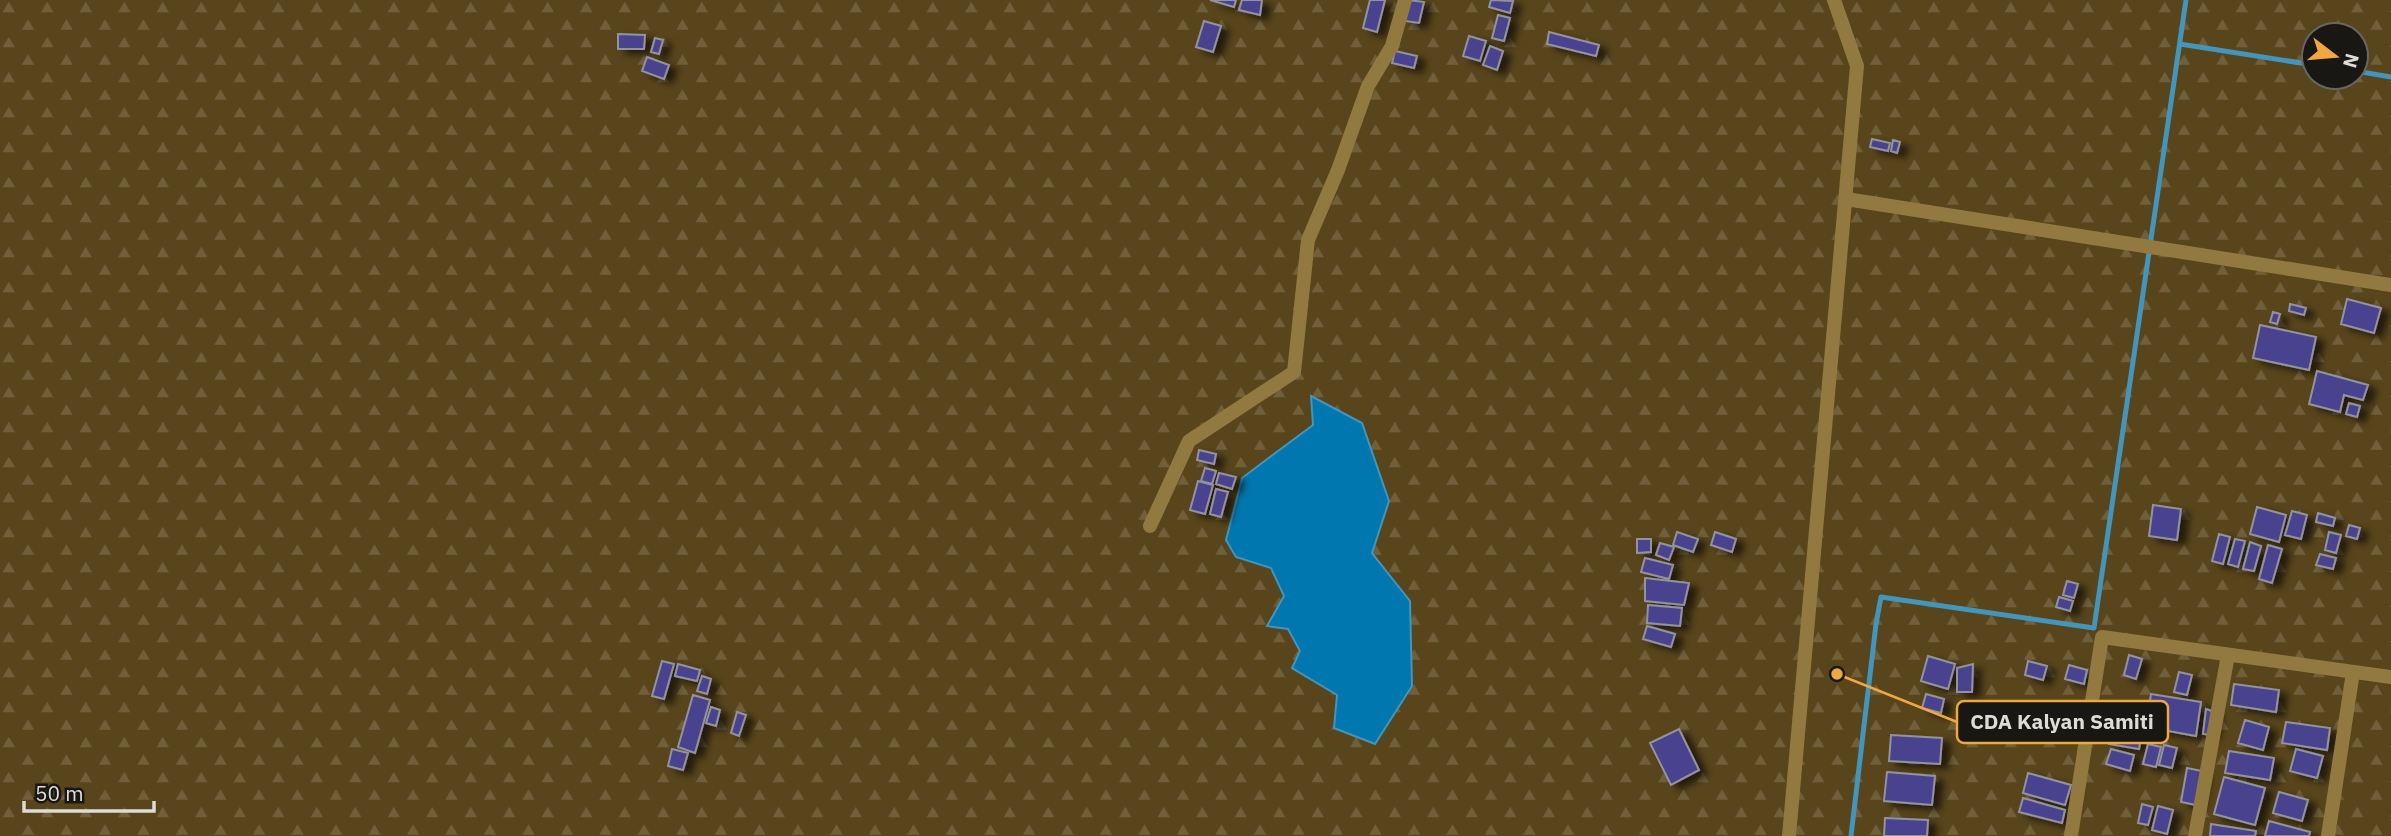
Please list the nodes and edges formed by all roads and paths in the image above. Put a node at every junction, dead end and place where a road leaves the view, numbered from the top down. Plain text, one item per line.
1 (1405, 0) edge
2 (1834, 0) edge
3 (1846, 199) junction
4 (2391, 285) edge
5 (1150, 526) dead end
6 (2228, 655) junction
7 (2353, 672) junction
8 (2391, 677) edge
9 (1790, 836) edge
10 (2071, 836) edge
11 (2195, 836) edge
12 (2328, 836) edge

1 - 5 street
2 - 3 street
3 - 4 street
3 - 9 street
6 - 7 street
6 - 10 street
6 - 11 street
7 - 8 street
7 - 12 street

